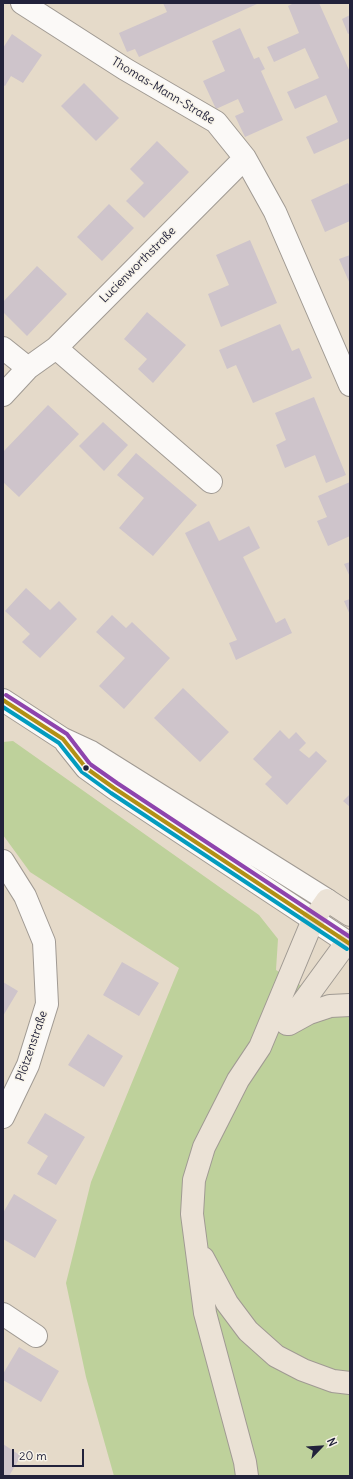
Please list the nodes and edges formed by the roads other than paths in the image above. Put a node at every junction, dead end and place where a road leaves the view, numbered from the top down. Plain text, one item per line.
1 (22, 3) edge
2 (245, 158) junction
3 (3, 348) edge
4 (56, 348) junction
5 (28, 368) junction
6 (350, 385) edge
7 (3, 395) edge
8 (211, 482) dead end
9 (3, 700) edge
10 (63, 739) junction
11 (3, 862) edge
12 (327, 900) junction
13 (350, 915) edge
14 (313, 920) junction
15 (349, 941) edge
16 (350, 1005) edge
17 (287, 1024) junction
18 (260, 1047) junction
19 (3, 1117) edge
20 (196, 1247) junction
21 (3, 1314) edge
22 (36, 1336) dead end
23 (350, 1383) edge
24 (247, 1476) edge

1 - 2 street, Thomas-Mann-Straße
2 - 4 street, Lucienworthstraße
2 - 6 street, Thomas-Mann-Straße
3 - 5 street
4 - 5 street, Lucienworthstraße
4 - 8 street
5 - 7 street, Lucienworthstraße
9 - 10 street
10 - 12 street
10 - 14 street
11 - 19 street, Plötzenstraße
12 - 13 main road
12 - 14 main road
14 - 15 street
14 - 18 main road
15 - 17 main road
16 - 17 main road
17 - 18 main road
18 - 20 main road
20 - 23 main road
20 - 24 main road
21 - 22 street

